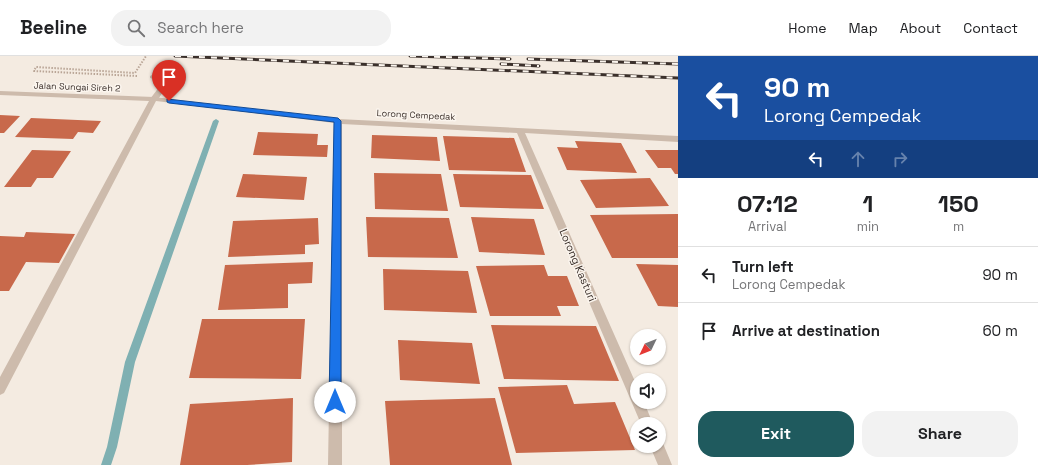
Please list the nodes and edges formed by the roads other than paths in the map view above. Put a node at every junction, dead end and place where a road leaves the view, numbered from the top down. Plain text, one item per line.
1 (152, 77) road end
2 (0, 93) edge
3 (154, 99) junction
4 (338, 121) junction
5 (520, 130) junction
6 (678, 139) edge
7 (630, 385) edge
8 (0, 389) edge
9 (660, 453) edge
10 (334, 465) edge
11 (665, 465) edge

1 - 3 street
2 - 3 street, Jalan Sungai Sireh 2
3 - 4 street, Lorong Cempedak
3 - 8 street
4 - 5 street, Lorong Cempedak
4 - 10 street
5 - 6 street, Lorong Cempedak
5 - 7 street, Lorong Kasturi
9 - 11 street

